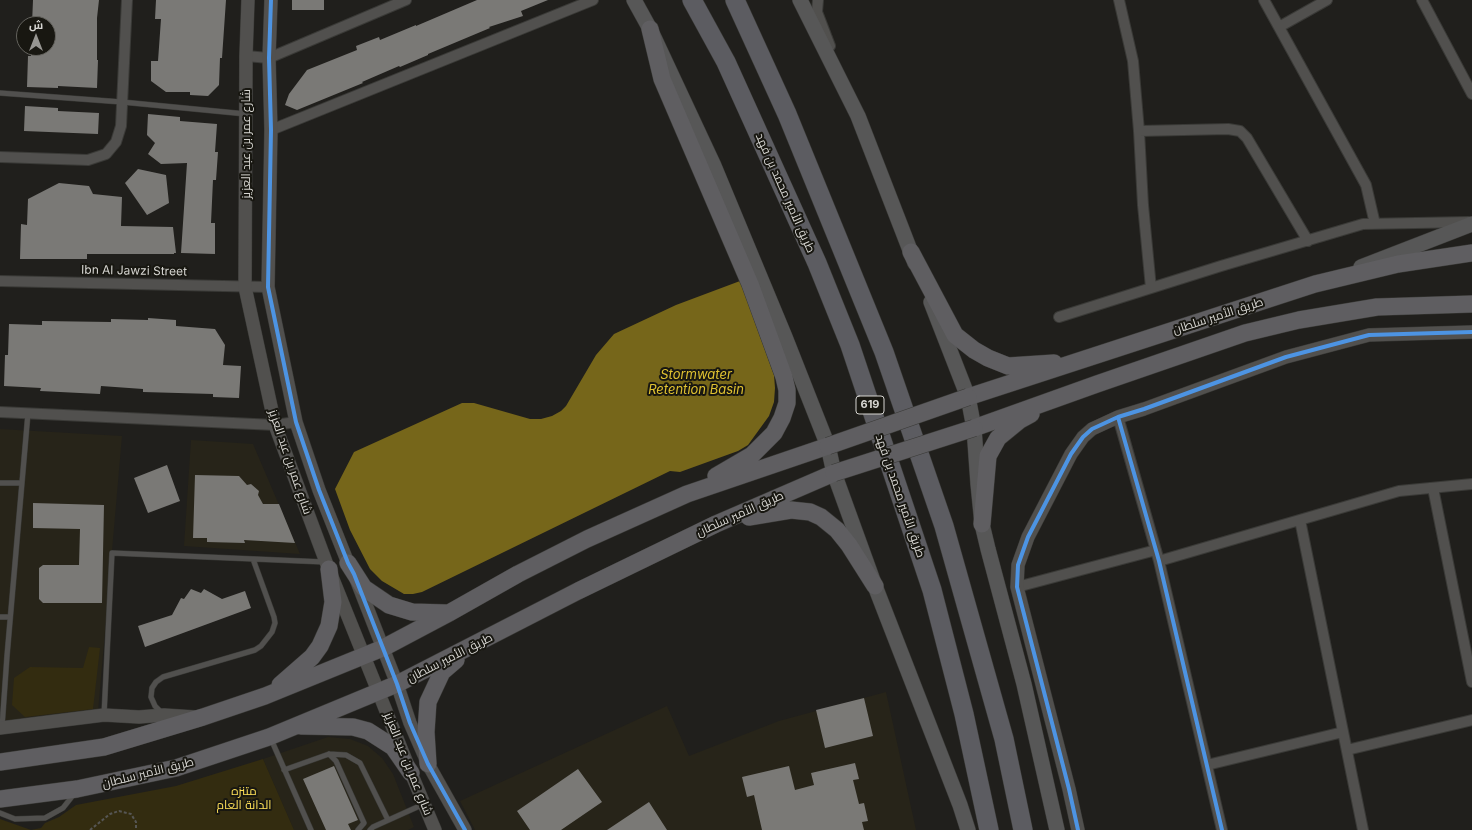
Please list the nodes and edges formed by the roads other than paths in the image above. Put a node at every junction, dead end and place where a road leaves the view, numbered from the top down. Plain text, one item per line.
1 (127, 0) edge
2 (248, 0) edge
3 (271, 0) edge
4 (406, 0) edge
5 (592, 0) edge
6 (634, 0) edge
7 (692, 0) edge
8 (735, 0) edge
9 (800, 0) edge
10 (818, 0) edge
11 (1119, 0) edge
12 (1264, 0) edge
13 (1328, 0) edge
14 (1422, 0) edge
15 (392, 3) edge
16 (1279, 27) junction
17 (650, 29) junction
18 (246, 56) junction
19 (269, 58) junction
20 (0, 93) edge
21 (1472, 94) edge
22 (122, 102) junction
23 (246, 114) junction
24 (858, 116) junction
25 (270, 130) junction
26 (1139, 131) junction
27 (0, 156) edge
28 (1472, 223) edge
29 (1375, 224) junction
30 (1308, 241) junction
31 (911, 252) junction
32 (1472, 253) edge
33 (0, 281) edge
34 (1314, 284) junction
35 (245, 287) junction
36 (268, 287) junction
37 (1151, 288) junction
38 (1472, 304) edge
39 (1378, 307) junction
40 (1472, 313) edge
41 (1059, 317) dead end
42 (1472, 332) edge
43 (1110, 352) junction
44 (1097, 384) junction
45 (968, 398) junction
46 (0, 412) edge
47 (28, 413) junction
48 (1118, 417) junction
49 (296, 422) junction
50 (275, 425) junction
51 (974, 428) junction
52 (828, 446) junction
53 (834, 473) junction
54 (0, 483) edge
55 (21, 483) junction
56 (1472, 484) edge
57 (1433, 488) junction
58 (687, 494) junction
59 (1300, 520) junction
60 (716, 524) junction
61 (982, 524) junction
62 (1156, 550) junction
63 (253, 559) junction
64 (1159, 561) junction
65 (348, 563) junction
66 (328, 566) junction
67 (875, 586) junction
68 (1017, 587) junction
69 (449, 614) junction
70 (0, 617) edge
71 (10, 617) junction
72 (1468, 643) edge
73 (471, 646) junction
74 (383, 648) junction
75 (365, 656) junction
76 (1472, 682) edge
77 (397, 684) junction
78 (379, 691) junction
79 (266, 696) junction
80 (104, 714) junction
81 (164, 715) junction
82 (203, 717) junction
83 (1472, 720) edge
84 (295, 726) junction
85 (1, 727) edge
86 (1344, 732) junction
87 (269, 737) junction
88 (1347, 750) junction
89 (329, 754) junction
90 (0, 762) edge
91 (428, 764) junction
92 (1206, 765) junction
93 (284, 770) junction
94 (411, 773) junction
95 (77, 790) junction
96 (0, 799) edge
97 (425, 803) junction
98 (0, 813) edge
99 (388, 820) junction
100 (311, 830) edge
101 (358, 830) edge
102 (370, 830) edge
103 (435, 830) edge
104 (465, 830) edge
105 (968, 830) edge
106 (989, 830) edge
107 (1023, 830) edge
108 (1057, 830) edge
109 (1078, 830) edge
110 (1222, 830) edge
111 (1363, 830) edge

1 - 22 street
2 - 18 street, شارع عمر بن عبد العزيز
3 - 19 street
4 - 15 street
5 - 25 street
6 - 17 main road
7 - 106 highway, طريق الأمير محمد بن فهد / 619
8 - 107 highway, 619
9 - 24 main road
10 - 24 street
11 - 26 street
12 - 16 street
13 - 16 street
14 - 21 street
15 - 19 street
16 - 29 street
17 - 52 main road
17 - 58 main road
18 - 19 street
18 - 23 street, شارع عمر بن عبد العزيز
19 - 25 street
20 - 22 lane
22 - 23 lane
22 - 27 street
23 - 35 street, شارع عمر بن عبد العزيز
24 - 31 main road
25 - 36 street
26 - 30 street
26 - 37 street
28 - 29 street
28 - 34 main road
29 - 30 street
30 - 37 street
31 - 43 main road
31 - 45 main road
32 - 34 main road, طريق الأمير سلطان
33 - 35 street, Ibn Al Jawzi Street
34 - 43 main road, طريق الأمير سلطان
35 - 36 street, Ibn Al Jawzi Street
35 - 50 street, شارع عمر بن عبد العزيز
36 - 49 street
37 - 41 street
38 - 39 main road, طريق الأمير سلطان
39 - 40 main road
39 - 44 main road, طريق الأمير سلطان
42 - 48 street
43 - 45 main road, طريق الأمير سلطان
44 - 51 main road, طريق الأمير سلطان
44 - 61 main road
45 - 51 main road
45 - 52 main road, طريق الأمير سلطان, bridge
46 - 47 street
47 - 50 street
47 - 55 lane
48 - 62 street
48 - 68 street
49 - 50 street
49 - 65 street
50 - 66 street, شارع عمر بن عبد العزيز
51 - 53 main road, طريق الأمير سلطان, bridge
51 - 61 main road
52 - 53 main road
52 - 58 main road
53 - 60 main road, طريق الأمير سلطان
53 - 67 main road
54 - 55 lane
55 - 71 lane
56 - 57 street
57 - 59 street
57 - 72 street
58 - 69 main road
59 - 64 street
59 - 86 street
60 - 67 main road
60 - 73 main road, طريق الأمير سلطان
61 - 108 main road
62 - 64 street
62 - 68 street
63 - 66 lane
63 - 80 lane
63 - 81 lane
64 - 92 street
65 - 69 main road
65 - 74 street
66 - 75 street, شارع عمر بن عبد العزيز
66 - 79 main road
67 - 105 main road
68 - 109 street
69 - 74 main road
70 - 71 lane
71 - 85 lane
72 - 76 street
73 - 77 main road, طريق الأمير سلطان
73 - 91 main road
74 - 75 main road
74 - 77 street
75 - 78 street, شارع عمر بن عبد العزيز
75 - 79 main road
77 - 78 main road, طريق الأمير سلطان
77 - 91 street
78 - 84 main road, طريق الأمير سلطان
78 - 94 street, شارع عمر بن عبد العزيز
79 - 82 main road
80 - 81 street
80 - 85 street
81 - 82 street
82 - 90 main road
83 - 88 street
84 - 87 main road, طريق الأمير سلطان
84 - 94 main road
86 - 88 street
86 - 92 street
87 - 93 lane
87 - 95 main road, طريق الأمير سلطان
88 - 111 street
89 - 93 lane
89 - 99 lane
89 - 101 lane
91 - 104 street
92 - 110 street
93 - 100 lane
94 - 97 street, شارع عمر بن عبد العزيز
95 - 96 main road, طريق الأمير سلطان
95 - 98 lane
97 - 99 lane
97 - 103 street, شارع عمر بن عبد العزيز
99 - 102 lane

